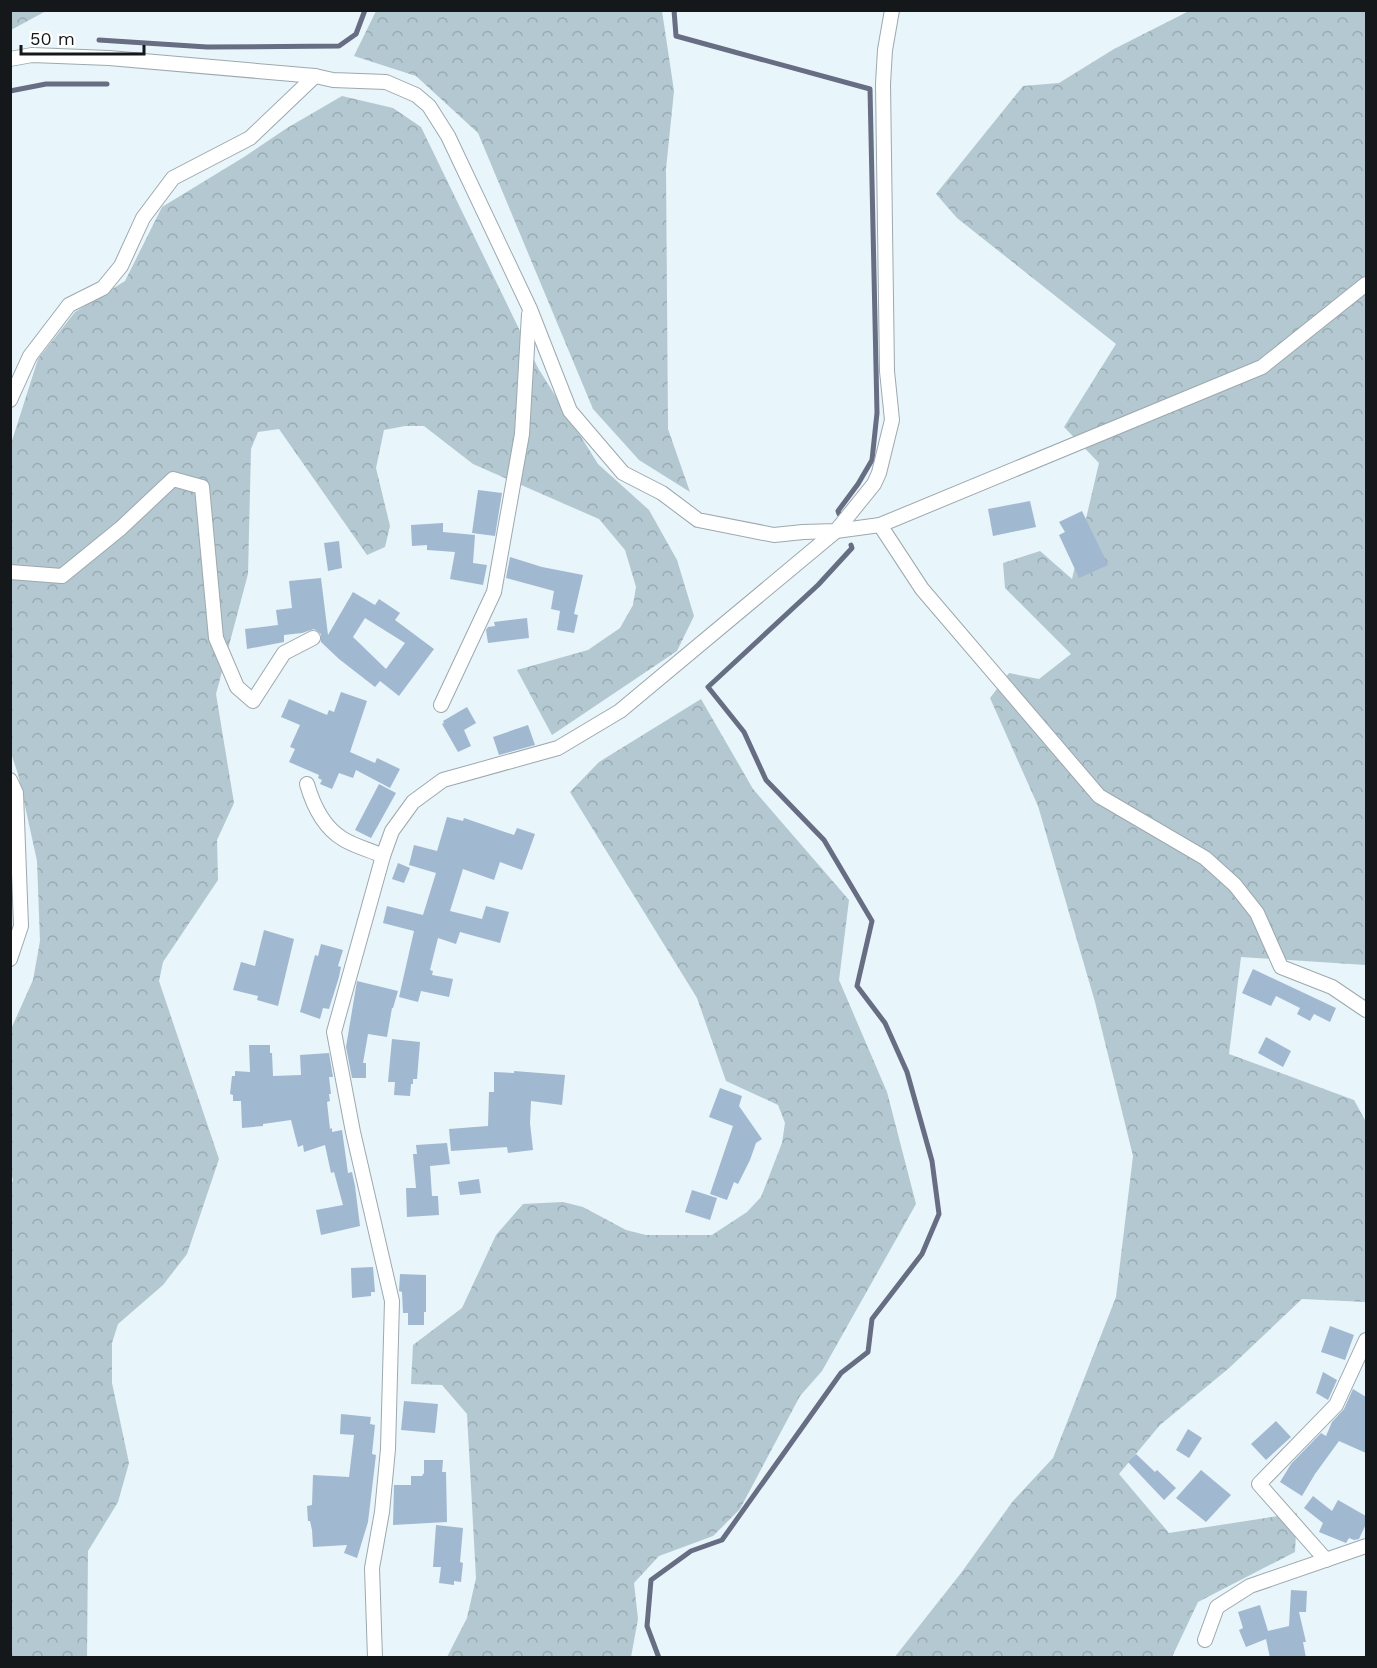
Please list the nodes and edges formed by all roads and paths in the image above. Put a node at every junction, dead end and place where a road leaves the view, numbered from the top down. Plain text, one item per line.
1 (892, 10) edge
2 (10, 59) edge
3 (315, 76) junction
4 (1366, 284) edge
5 (530, 309) junction
6 (10, 400) edge
7 (879, 525) junction
8 (836, 531) junction
9 (10, 572) edge
10 (314, 638) dead end
11 (441, 705) dead end
12 (10, 780) edge
13 (307, 784) dead end
14 (383, 855) junction
15 (10, 959) edge
16 (1366, 1010) edge
17 (1366, 1340) edge
18 (1366, 1546) edge
19 (1326, 1560) junction
20 (1205, 1640) dead end
21 (375, 1658) edge

1 - 8 street
2 - 3 street
3 - 5 street
3 - 6 street
4 - 7 street
5 - 8 street
5 - 11 street
7 - 8 street
7 - 16 street
8 - 14 street
9 - 10 street
12 - 15 street
13 - 14 street
14 - 21 street
17 - 19 street
18 - 19 street
19 - 20 street

